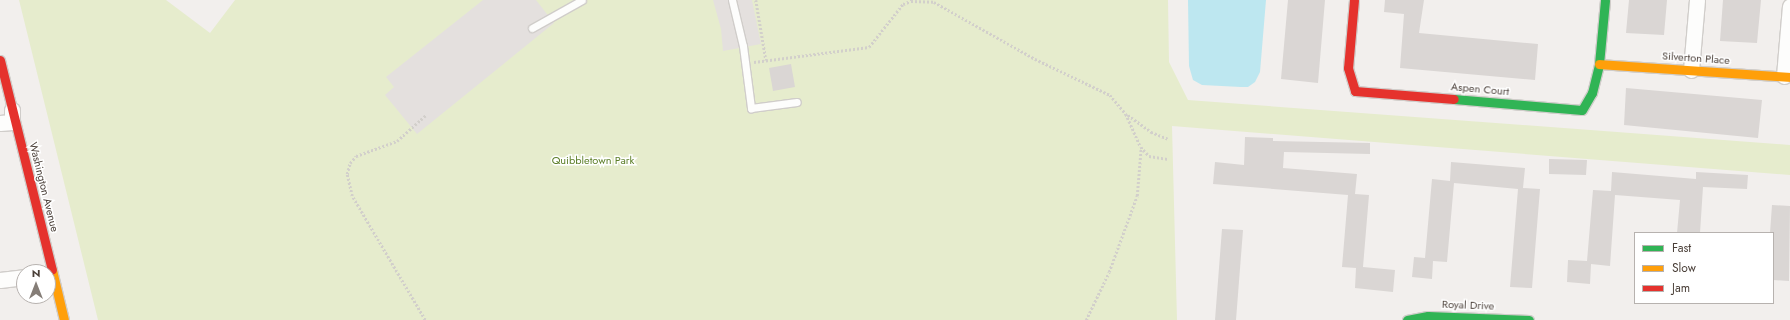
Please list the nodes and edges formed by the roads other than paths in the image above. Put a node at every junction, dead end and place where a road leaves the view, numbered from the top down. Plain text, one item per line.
1 (582, 0) edge
2 (732, 0) edge
3 (1354, 0) edge
4 (1605, 0) edge
5 (1697, 0) edge
6 (1790, 6) edge
7 (532, 28) dead end
8 (0, 60) edge
9 (1600, 64) junction
10 (1691, 70) junction
11 (1787, 76) edge
12 (797, 102) dead end
13 (12, 110) junction
14 (0, 123) edge
15 (48, 264) edge
16 (16, 278) edge
17 (0, 280) edge
18 (56, 293) edge
19 (64, 320) edge
20 (1407, 320) edge
21 (1529, 320) edge

1 - 7 lane
2 - 12 lane
3 - 9 street, Aspen Court
4 - 9 street, Aspen Court
5 - 10 street
6 - 11 street
8 - 13 street, Washington Avenue
9 - 10 street, Silverton Place
10 - 11 street, Silverton Place
13 - 14 street
13 - 15 street, Washington Avenue
16 - 17 street
18 - 19 street, Washington Avenue
20 - 21 street, Royal Drive

